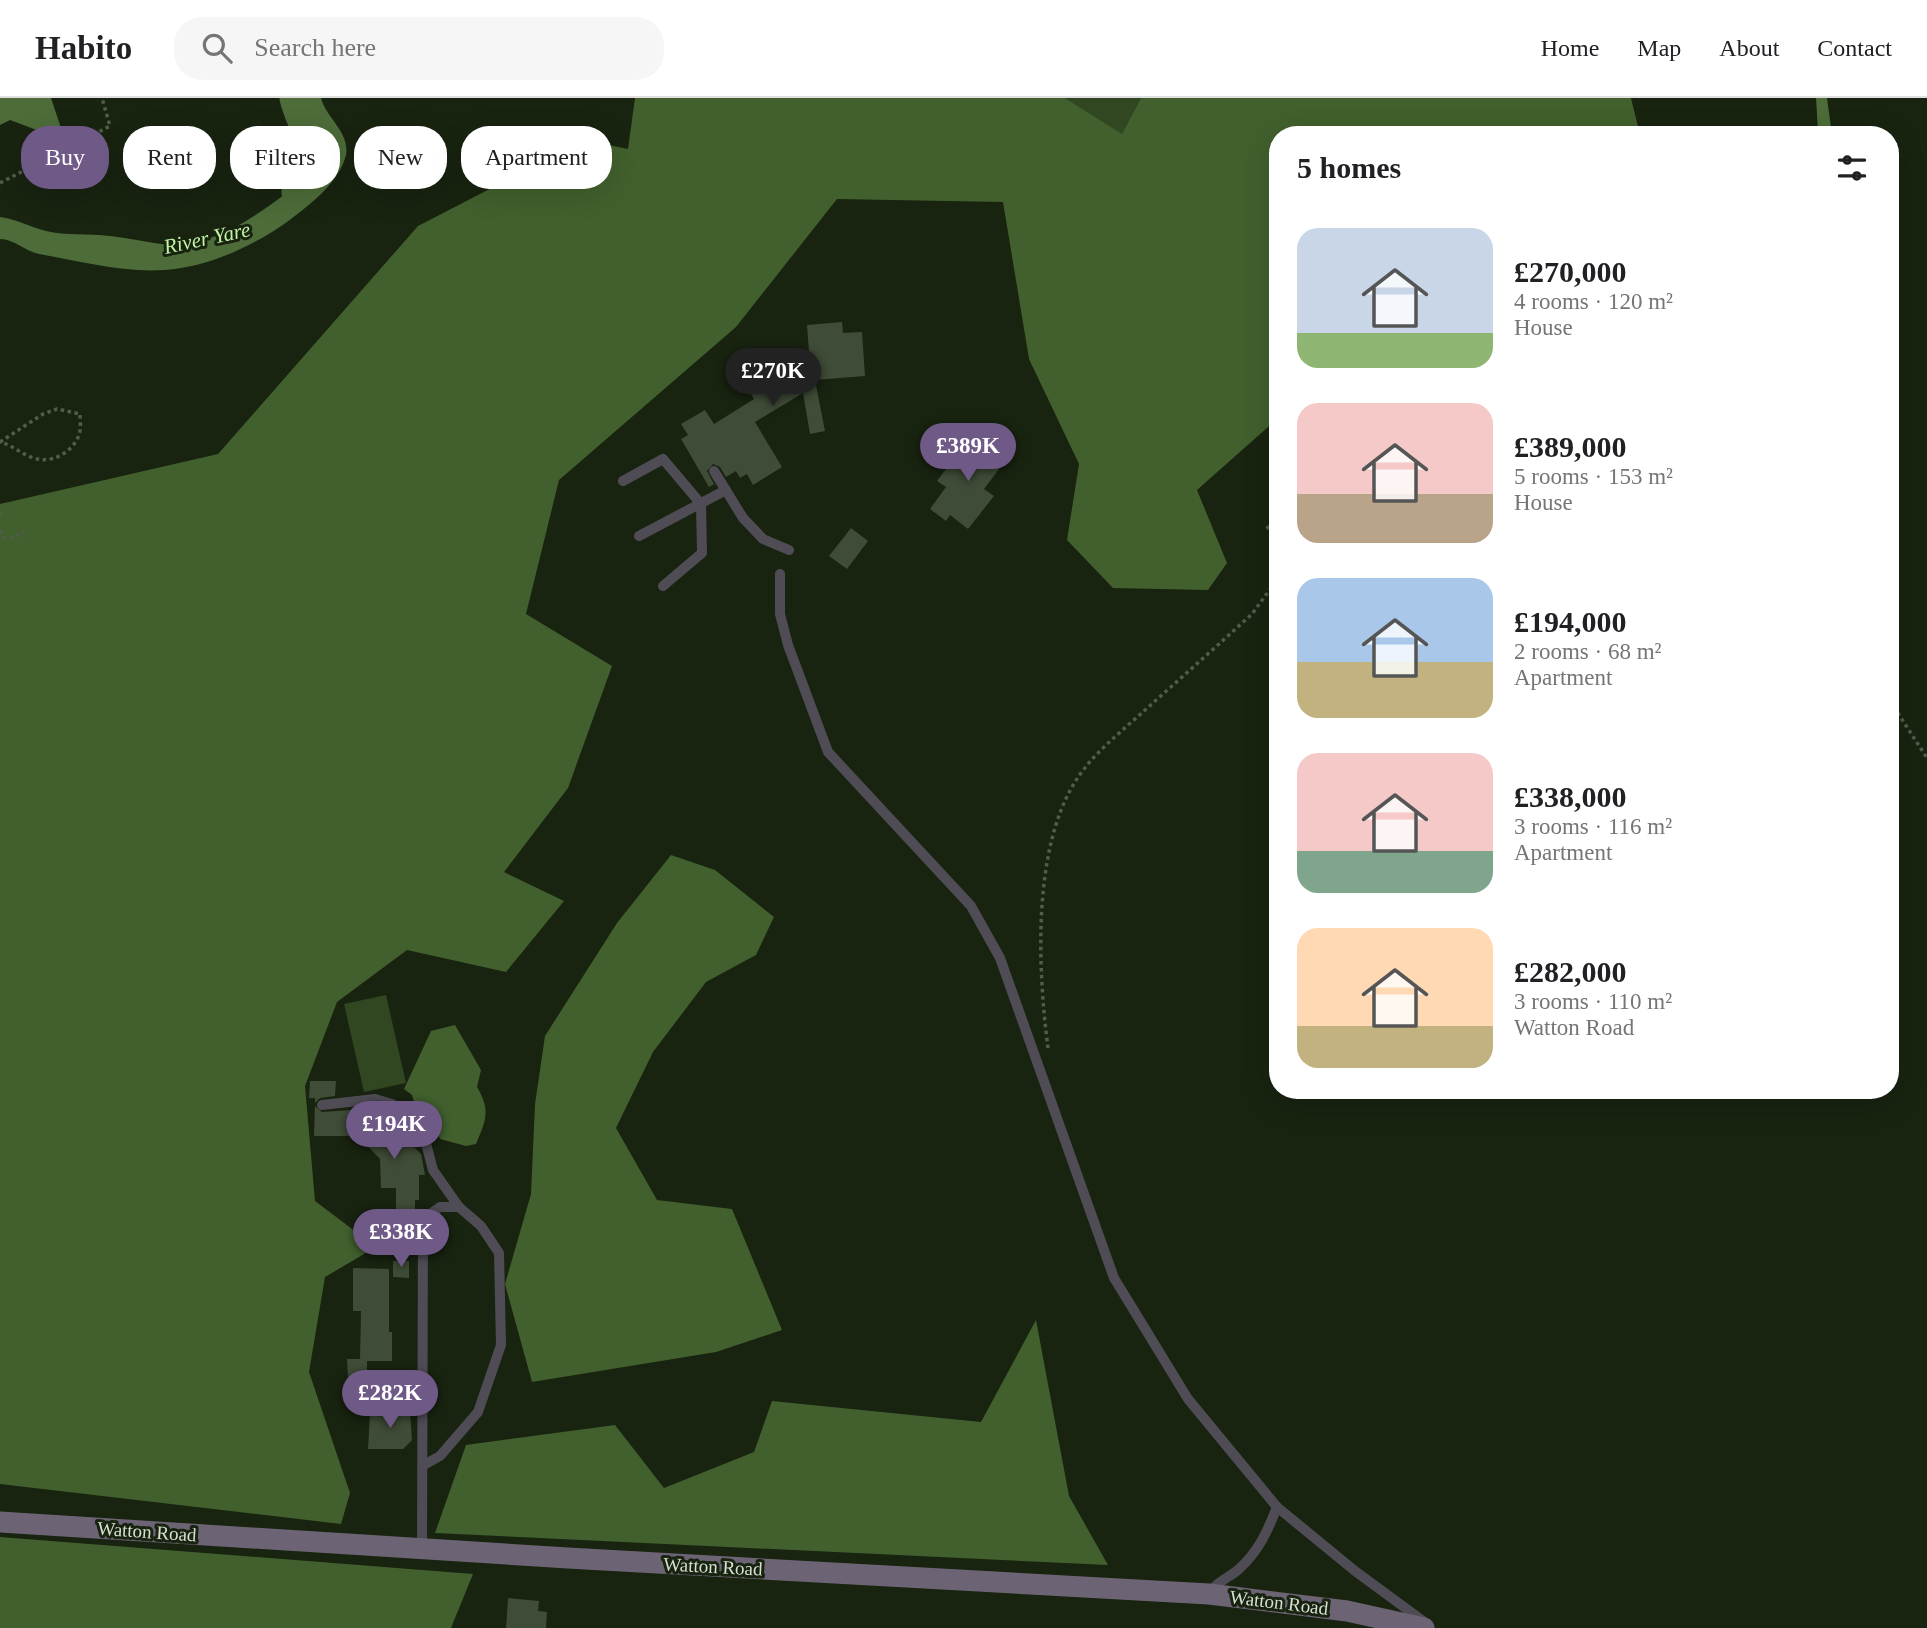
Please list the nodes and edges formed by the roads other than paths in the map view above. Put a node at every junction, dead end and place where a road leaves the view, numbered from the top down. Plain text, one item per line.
1 (714, 471) dead end
2 (623, 481) dead end
3 (726, 490) junction
4 (701, 504) junction
5 (639, 536) dead end
6 (789, 550) dead end
7 (780, 575) dead end
8 (663, 586) dead end
9 (322, 1105) dead end
10 (459, 1207) junction
11 (422, 1466) junction
12 (1277, 1507) junction
13 (0, 1522) edge
14 (422, 1549) junction
15 (1209, 1594) junction
16 (1424, 1628) edge
17 (1432, 1628) edge

1 - 3 lane
2 - 4 lane
3 - 4 lane
3 - 6 lane
4 - 5 lane
4 - 8 lane
7 - 12 lane
9 - 10 lane
10 - 11 lane
10 - 11 lane
11 - 14 lane
12 - 15 lane
12 - 17 lane
13 - 14 main road, Watton Road
14 - 15 main road, Watton Road
15 - 16 main road, Watton Road

